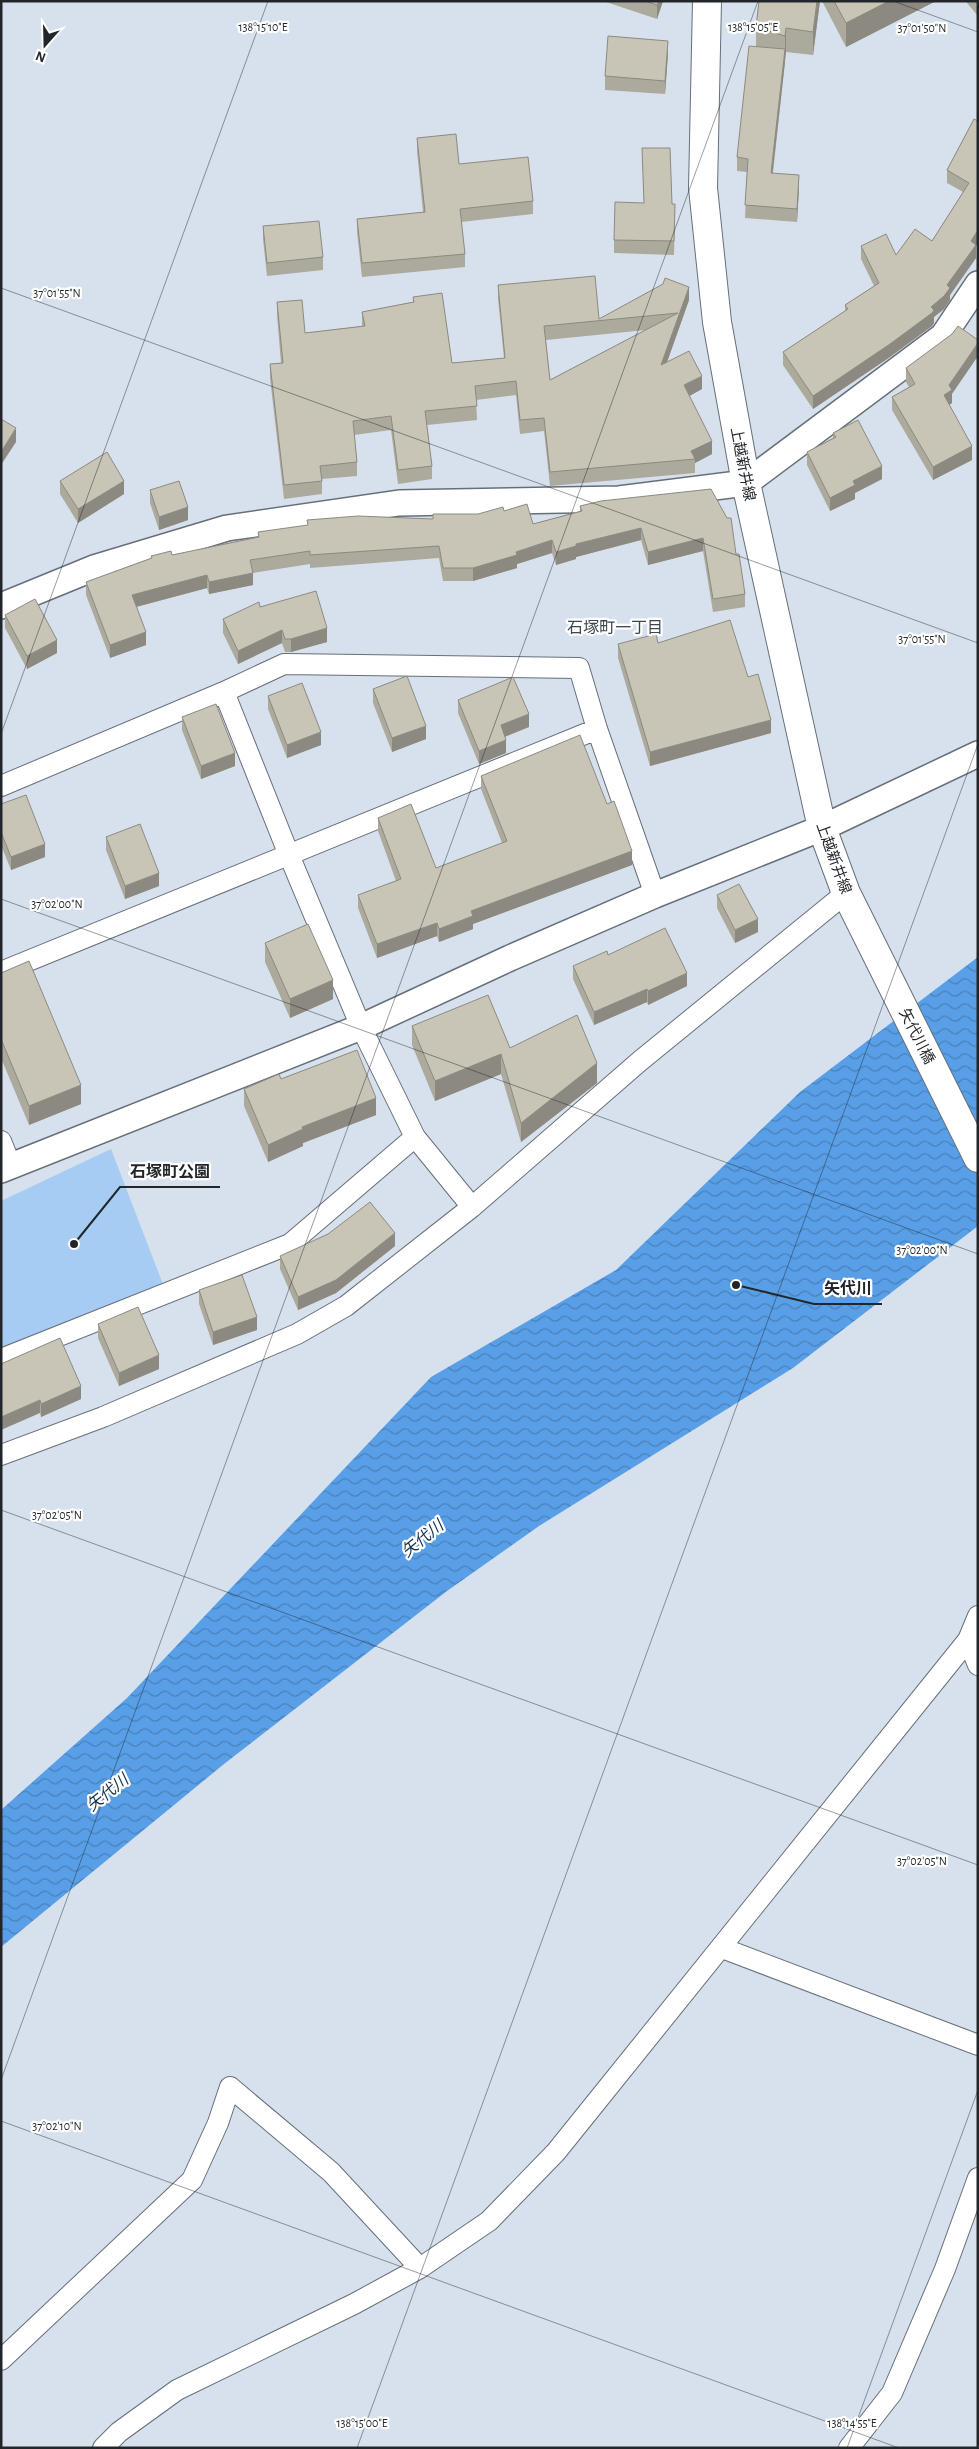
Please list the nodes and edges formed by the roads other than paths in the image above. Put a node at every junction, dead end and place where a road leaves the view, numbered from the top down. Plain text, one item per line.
1 (707, 1) edge
2 (978, 284) edge
3 (746, 483) junction
4 (1, 606) edge
5 (224, 692) junction
6 (597, 729) junction
7 (978, 754) edge
8 (1, 786) edge
9 (822, 828) junction
10 (288, 855) junction
11 (655, 895) junction
12 (851, 904) junction
13 (1, 972) edge
14 (361, 1028) junction
15 (415, 1137) junction
16 (1, 1141) edge
17 (978, 1158) edge
18 (6, 1168) edge
19 (472, 1207) junction
20 (1, 1359) edge
21 (1, 1455) edge
22 (978, 1616) edge
23 (968, 1640) junction
24 (978, 1665) edge
25 (722, 1948) junction
26 (978, 2045) edge
27 (978, 2178) edge
28 (420, 2268) junction
29 (1, 2360) edge
30 (103, 2448) edge
31 (850, 2448) edge

1 - 3 main road, 上越新井線
2 - 3 street
3 - 4 street
3 - 9 main road, 上越新井線
5 - 6 street
5 - 8 street
5 - 10 street
6 - 10 street
6 - 11 street
7 - 9 street
9 - 11 street
9 - 12 main road, 上越新井線
10 - 13 street
10 - 14 street
11 - 14 street
12 - 17 main road, 矢代川橋
12 - 19 street
14 - 15 street
14 - 18 street
15 - 19 street
15 - 20 street
16 - 18 street
19 - 21 street
22 - 23 street
23 - 24 street
23 - 25 street
25 - 26 street
25 - 28 street
27 - 31 street
28 - 29 street
28 - 30 street

